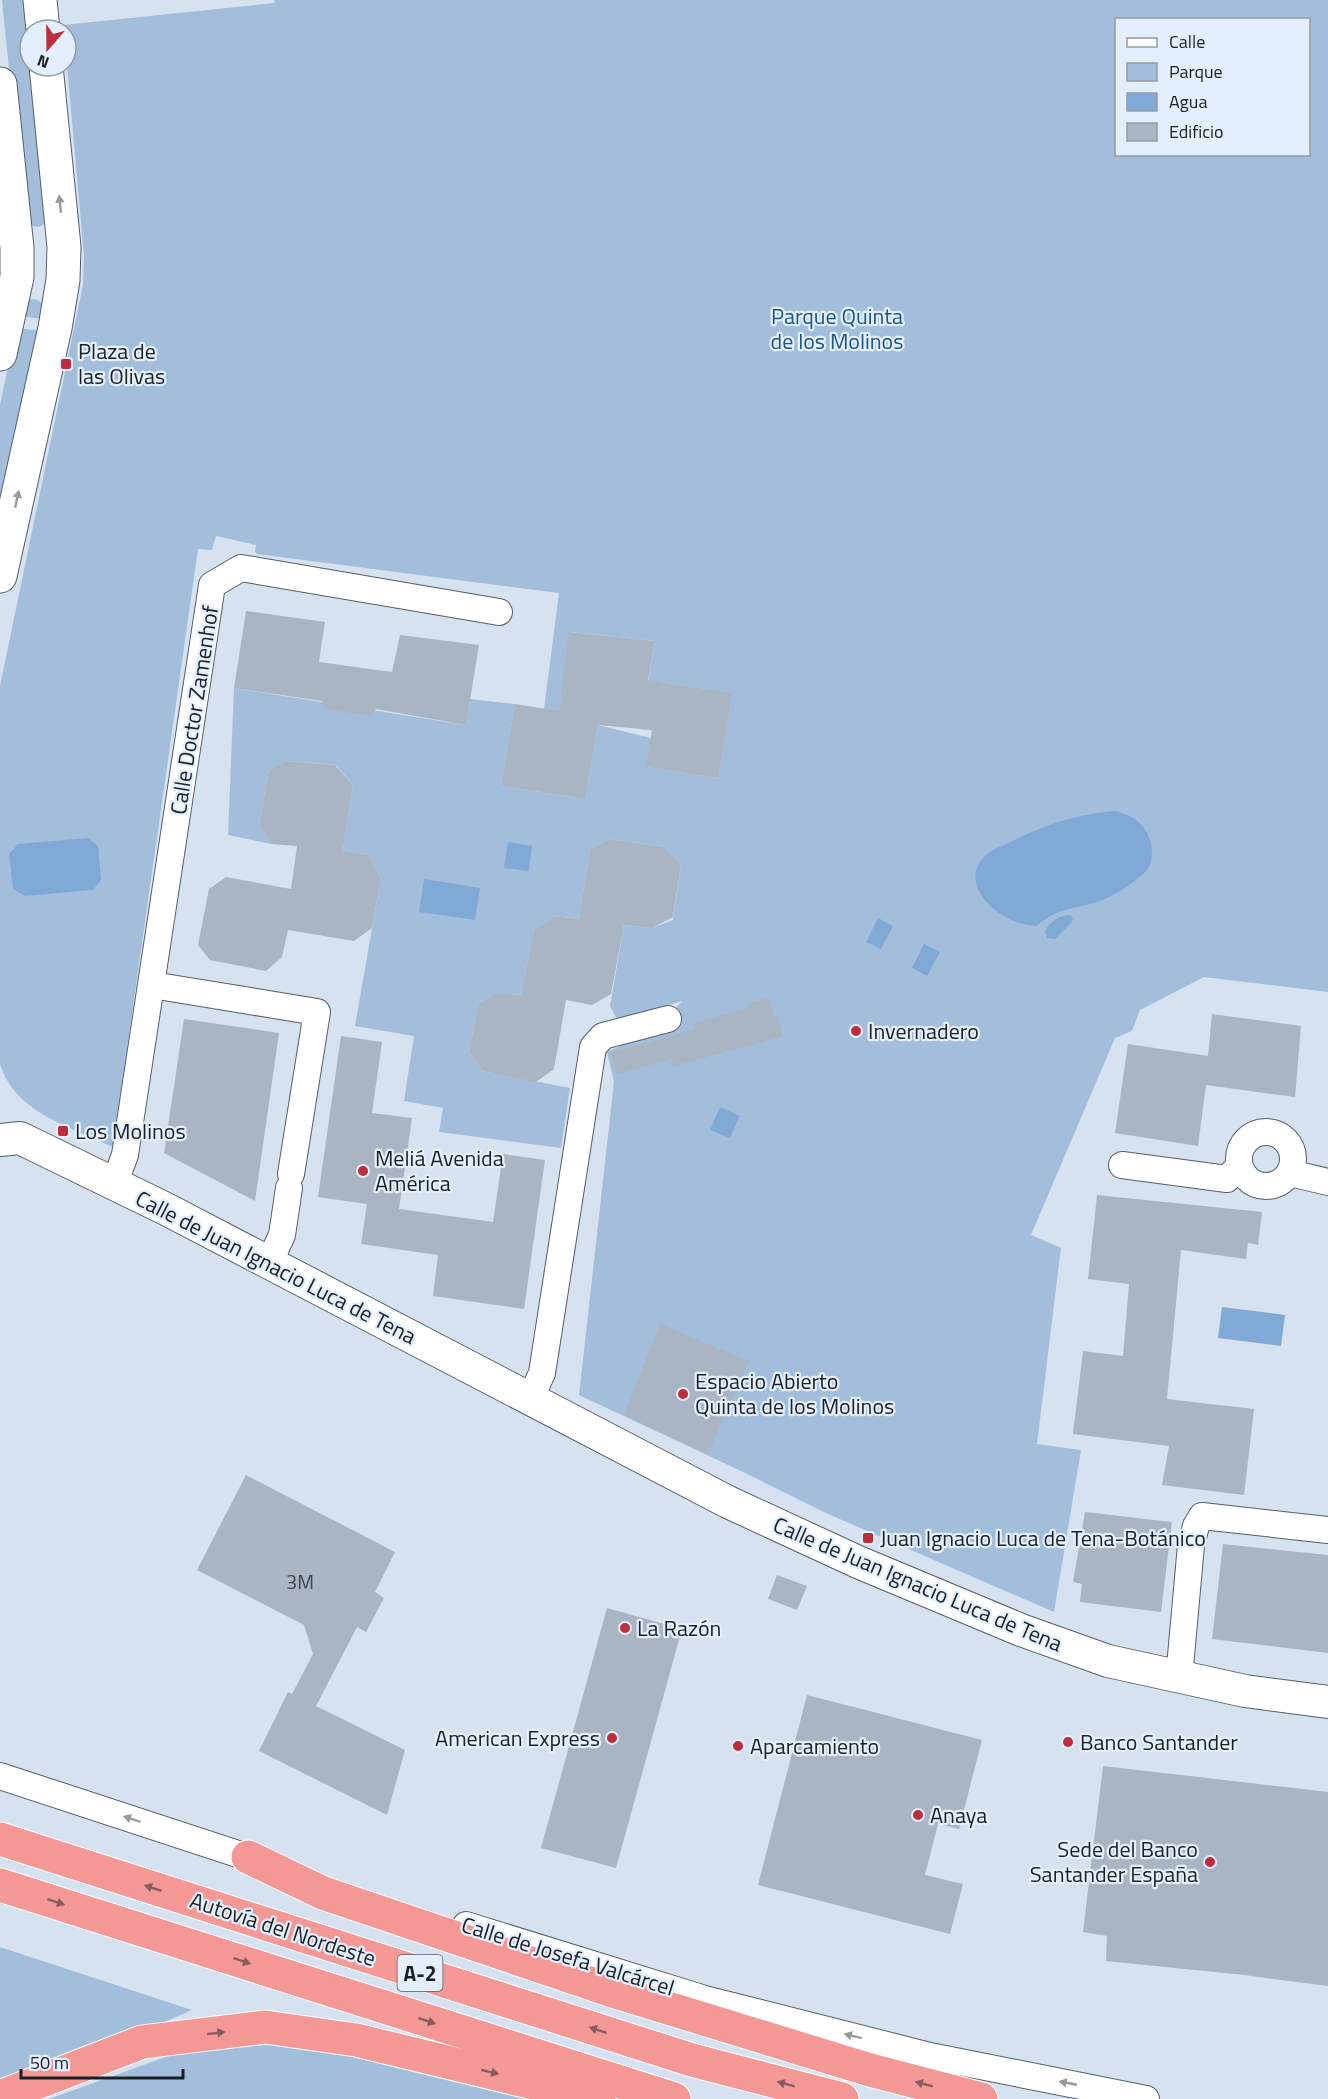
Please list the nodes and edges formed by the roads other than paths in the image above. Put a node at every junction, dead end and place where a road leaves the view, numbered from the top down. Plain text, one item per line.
1 (40, 0) edge
2 (42, 18) edge
3 (47, 78) edge
4 (0, 84) edge
5 (64, 247) junction
6 (11, 269) edge
7 (63, 280) junction
8 (0, 354) edge
9 (0, 576) edge
10 (499, 612) dead end
11 (153, 985) junction
12 (668, 1019) dead end
13 (7, 1131) edge
14 (1122, 1165) dead end
15 (1239, 1166) junction
16 (1290, 1173) junction
17 (1328, 1182) edge
18 (114, 1184) junction
19 (269, 1263) junction
20 (530, 1400) junction
21 (1328, 1530) edge
22 (1179, 1678) junction
23 (1328, 1702) edge
24 (0, 1776) edge
25 (0, 1839) edge
26 (248, 1857) junction
27 (0, 1884) edge
28 (0, 2097) edge
29 (599, 2099) edge
30 (674, 2099) edge
31 (842, 2099) edge
32 (981, 2099) edge
33 (1146, 2099) edge

1 - 2 main road
5 -> 3 main road
4 - 6 main road
5 - 6 main road
5 - 7 main road
6 - 7 main road
6 - 8 main road
9 -> 7 main road
10 - 11 street, Calle Doctor Zamenhof
11 - 18 street, Calle Doctor Zamenhof
11 - 19 street
12 - 20 street
13 - 18 street, Calle de Juan Ignacio Luca de Tena
14 - 15 street
15 - 16 street
15 - 16 street
16 - 17 street
18 - 19 street, Calle de Juan Ignacio Luca de Tena
19 - 20 street, Calle de Juan Ignacio Luca de Tena
20 - 22 street, Calle de Juan Ignacio Luca de Tena
21 - 22 street
22 - 23 street, Calle de Juan Ignacio Luca de Tena
26 -> 24 street, Calle de Josefa Valcárcel
31 -> 25 highway, Autovía del Nordeste / A-2
32 -> 26 highway
33 -> 26 street, Calle de Josefa Valcárcel
27 -> 30 highway, Autovía del Nordeste / A-2
28 -> 29 highway

